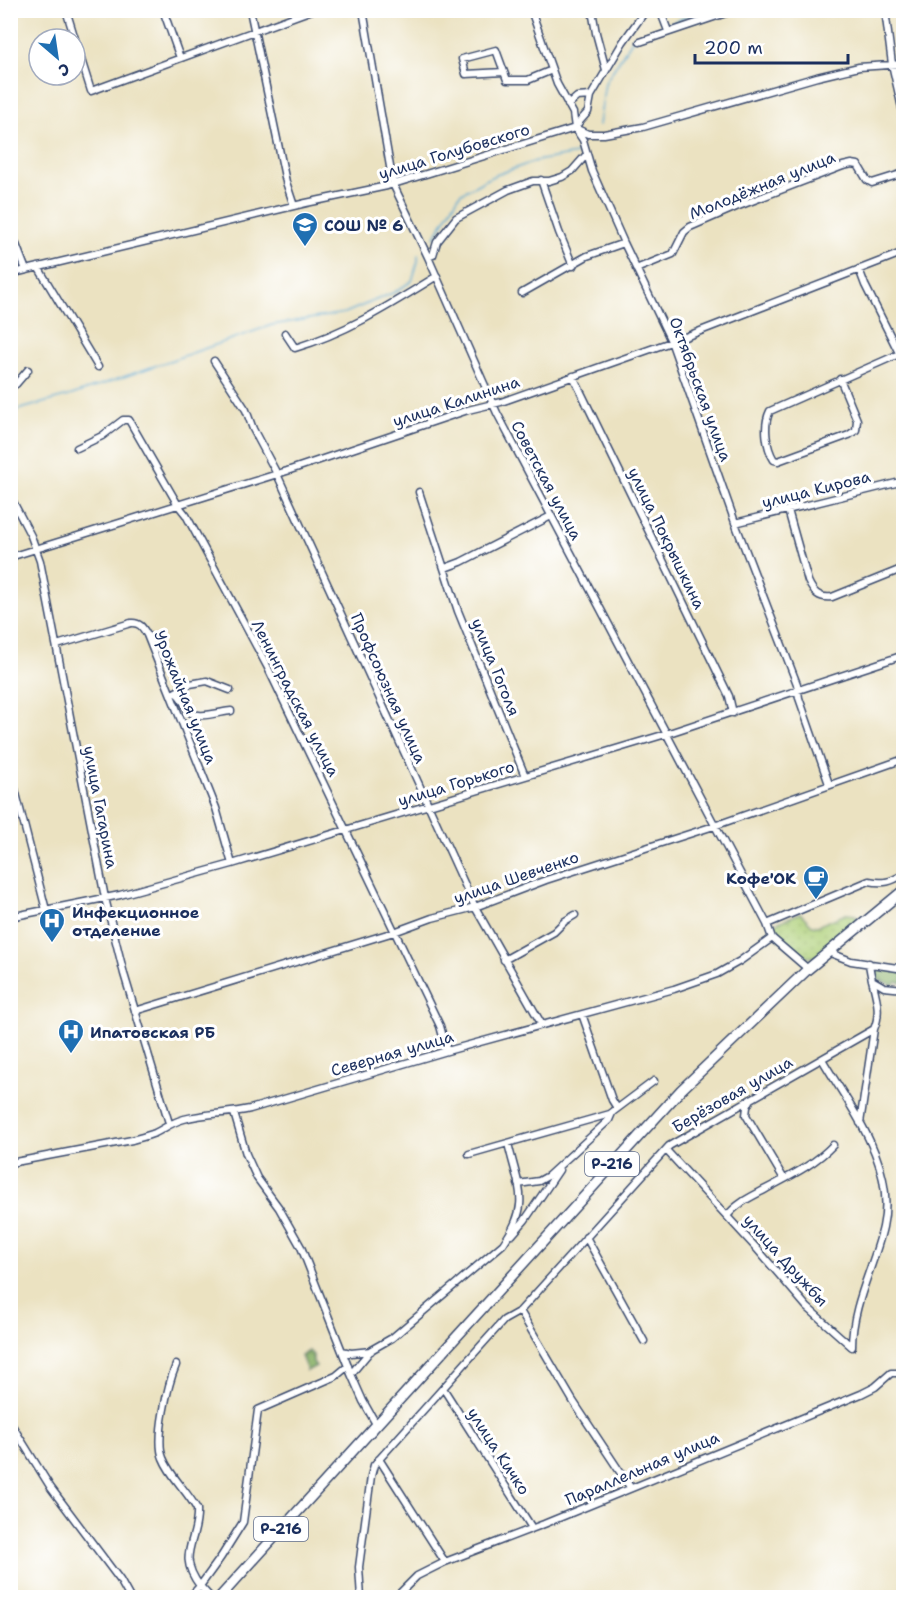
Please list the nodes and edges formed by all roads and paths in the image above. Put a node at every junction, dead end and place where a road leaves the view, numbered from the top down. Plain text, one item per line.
1 (66, 10) edge
2 (163, 10) edge
3 (250, 10) edge
4 (312, 10) edge
5 (363, 10) edge
6 (531, 10) edge
7 (592, 10) edge
8 (646, 10) edge
9 (660, 10) edge
10 (735, 10) edge
11 (885, 10) edge
12 (71, 27) edge
13 (255, 31) junction
14 (668, 31) junction
15 (640, 42) dead end
16 (180, 58) junction
17 (892, 64) junction
18 (903, 64) edge
19 (552, 70) junction
20 (606, 70) junction
21 (504, 72) junction
22 (87, 78) edge
23 (591, 96) junction
24 (568, 105) junction
25 (903, 117) edge
26 (576, 128) junction
27 (587, 154) junction
28 (903, 173) edge
29 (545, 181) junction
30 (393, 183) junction
31 (294, 206) junction
32 (10, 229) edge
33 (624, 243) junction
34 (903, 252) edge
35 (428, 257) junction
36 (573, 266) junction
37 (38, 267) junction
38 (636, 269) junction
39 (859, 269) junction
40 (26, 270) junction
41 (10, 274) edge
42 (436, 276) junction
43 (522, 293) dead end
44 (285, 333) dead end
45 (671, 341) junction
46 (899, 354) junction
47 (214, 361) dead end
48 (903, 363) edge
49 (98, 367) dead end
50 (28, 370) dead end
51 (573, 376) junction
52 (840, 379) junction
53 (10, 387) edge
54 (492, 404) junction
55 (77, 448) dead end
56 (277, 474) junction
57 (903, 481) edge
58 (419, 492) dead end
59 (10, 496) edge
60 (178, 505) junction
61 (788, 510) junction
62 (551, 516) junction
63 (735, 523) junction
64 (35, 548) junction
65 (10, 557) edge
66 (445, 568) junction
67 (903, 568) edge
68 (57, 645) junction
69 (903, 655) edge
70 (230, 690) dead end
71 (799, 690) junction
72 (174, 693) junction
73 (231, 711) dead end
74 (733, 713) junction
75 (196, 715) junction
76 (183, 722) junction
77 (666, 734) junction
78 (903, 759) edge
79 (10, 770) edge
80 (525, 776) junction
81 (829, 784) junction
82 (427, 805) junction
83 (714, 826) junction
84 (347, 829) junction
85 (232, 864) junction
86 (903, 874) edge
87 (903, 890) edge
88 (105, 898) junction
89 (475, 908) junction
90 (46, 910) junction
91 (575, 915) dead end
92 (10, 917) edge
93 (766, 924) junction
94 (394, 932) junction
95 (772, 938) junction
96 (828, 952) junction
97 (504, 960) junction
98 (869, 963) junction
99 (808, 969) junction
100 (903, 969) edge
101 (872, 981) junction
102 (903, 989) edge
103 (135, 1011) junction
104 (582, 1014) junction
105 (542, 1025) junction
106 (874, 1029) junction
107 (447, 1051) junction
108 (822, 1059) junction
109 (654, 1081) dead end
110 (751, 1098) junction
111 (615, 1110) junction
112 (234, 1113) junction
113 (169, 1123) junction
114 (860, 1123) junction
115 (508, 1143) junction
116 (833, 1145) dead end
117 (666, 1150) junction
118 (469, 1154) dead end
119 (566, 1160) junction
120 (10, 1162) edge
121 (784, 1179) junction
122 (518, 1184) junction
123 (727, 1216) junction
124 (586, 1237) junction
125 (503, 1244) junction
126 (520, 1311) junction
127 (644, 1341) dead end
128 (371, 1350) junction
129 (342, 1352) junction
130 (176, 1365) dead end
131 (348, 1366) junction
132 (903, 1373) edge
133 (351, 1374) junction
134 (443, 1388) junction
135 (10, 1422) edge
136 (376, 1424) junction
137 (379, 1459) junction
138 (630, 1487) junction
139 (532, 1528) junction
140 (445, 1562) junction
141 (200, 1586) junction
142 (130, 1598) edge
143 (189, 1598) edge
144 (211, 1598) edge
145 (219, 1598) edge
146 (361, 1598) edge
147 (395, 1598) edge

1 - 12 street
2 - 16 street
3 - 13 street
4 - 13 street
5 - 30 street, Советская улица
6 - 19 street, Октябрьская улица
7 - 20 street
8 - 20 street
9 - 14 street
10 - 14 street
11 - 17 street
13 - 16 street
13 - 31 street
14 - 15 street
16 - 22 street
17 - 18 street, улица Голубовского
17 - 25 street
17 - 26 street, улица Голубовского
19 - 21 street
19 - 24 street, Октябрьская улица
20 - 23 street
21 - 21 street
23 - 24 street
23 - 26 street
24 - 26 street, Октябрьская улица
26 - 27 street, Октябрьская улица
26 - 30 street, улица Голубовского
27 - 29 street
27 - 33 street, Октябрьская улица
28 - 38 street, Молодёжная улица
29 - 35 street
29 - 36 street
30 - 31 street, улица Голубовского
30 - 35 street, Советская улица
31 - 37 street, улица Голубовского
32 - 40 street
33 - 36 street
33 - 38 street, Октябрьская улица
34 - 39 street, улица Калинина
35 - 42 street, Советская улица
36 - 43 street
37 - 40 street, улица Голубовского
37 - 49 street
38 - 45 street, Октябрьская улица
39 - 45 street, улица Калинина
39 - 46 street
40 - 41 street, улица Голубовского
42 - 44 street
42 - 54 street, Советская улица
45 - 51 street, улица Калинина
45 - 63 street, Октябрьская улица
46 - 48 street
46 - 52 street
47 - 56 street, Профсоюзная улица
50 - 53 street
51 - 54 street, улица Калинина
51 - 74 street, улица Покрышкина
52 - 52 street
54 - 56 street, улица Калинина
54 - 62 street, Советская улица
55 - 60 street, Ленинградская улица
56 - 60 street, улица Калинина
56 - 82 street, Профсоюзная улица
57 - 61 street, улица Кирова
58 - 66 street, улица Гоголя
59 - 64 street, улица Гагарина
60 - 64 street, улица Калинина
60 - 84 street, Ленинградская улица
61 - 63 street, улица Кирова
61 - 67 street
62 - 66 street
62 - 77 street, Советская улица
63 - 71 street, Октябрьская улица
64 - 65 street, улица Калинина
64 - 68 street, улица Гагарина
66 - 80 street, улица Гоголя
68 - 72 street, Урожайная улица
68 - 88 street, улица Гагарина
69 - 71 street, улица Горького
70 - 72 street
71 - 74 street, улица Горького
71 - 81 street, Октябрьская улица
72 - 75 street
72 - 76 street, Урожайная улица
73 - 75 street
74 - 77 street, улица Горького
75 - 76 street
76 - 85 street, Урожайная улица
77 - 80 street, улица Горького
77 - 83 street, Советская улица
78 - 81 street, улица Шевченко
79 - 90 street
80 - 82 street, улица Горького
81 - 83 street, улица Шевченко
82 - 84 street, улица Горького
82 - 89 street, Профсоюзная улица
83 - 89 street, улица Шевченко
83 - 93 street, Советская улица
84 - 85 street, улица Горького
84 - 94 street, Ленинградская улица
85 - 88 street, улица Горького
86 - 93 street
87 - 96 highway, Р-216
88 - 90 street, улица Горького
88 - 103 street, улица Гагарина
89 - 94 street, улица Шевченко
89 - 97 street, Профсоюзная улица
90 - 92 street, улица Горького
91 - 97 street
93 - 95 street, Советская улица
94 - 103 street, улица Шевченко
94 - 107 street, Ленинградская улица
95 - 99 street
95 - 104 street, Северная улица
96 - 98 street
96 - 99 highway, Р-216
97 - 105 street, Профсоюзная улица
98 - 100 street
98 - 101 street
99 - 136 highway, Р-216
101 - 102 street
101 - 106 street
103 - 113 street, улица Гагарина
104 - 105 street, Северная улица
104 - 111 street
105 - 107 street, Северная улица
106 - 108 street, Берёзовая улица
106 - 114 street
107 - 112 street, Северная улица
108 - 110 street, Берёзовая улица
108 - 114 street
109 - 111 street
110 - 117 street, Берёзовая улица
110 - 121 street
111 - 115 street
111 - 119 street
112 - 113 street, Северная улица
112 - 129 street
113 - 120 street, Северная улица
114 - 123 street, улица Дружбы
115 - 118 street
115 - 122 street
116 - 121 street
117 - 123 street, улица Дружбы
117 - 124 street, Берёзовая улица
119 - 122 street
119 - 125 street
121 - 123 street
122 - 125 street
124 - 126 street, Берёзовая улица
124 - 127 street
125 - 128 street
126 - 134 street, Берёзовая улица
126 - 138 street
128 - 129 street
128 - 133 street
129 - 131 street
130 - 141 street
131 - 133 street
131 - 141 street
132 - 138 street, Параллельная улица
133 - 136 street
134 - 137 street, Берёзовая улица
134 - 139 street, улица Кичко
135 - 142 street
136 - 145 highway, Р-216
137 - 140 street
137 - 146 street
138 - 139 street, Параллельная улица
139 - 140 street, Параллельная улица
140 - 147 street, Параллельная улица
141 - 143 street
141 - 144 street

